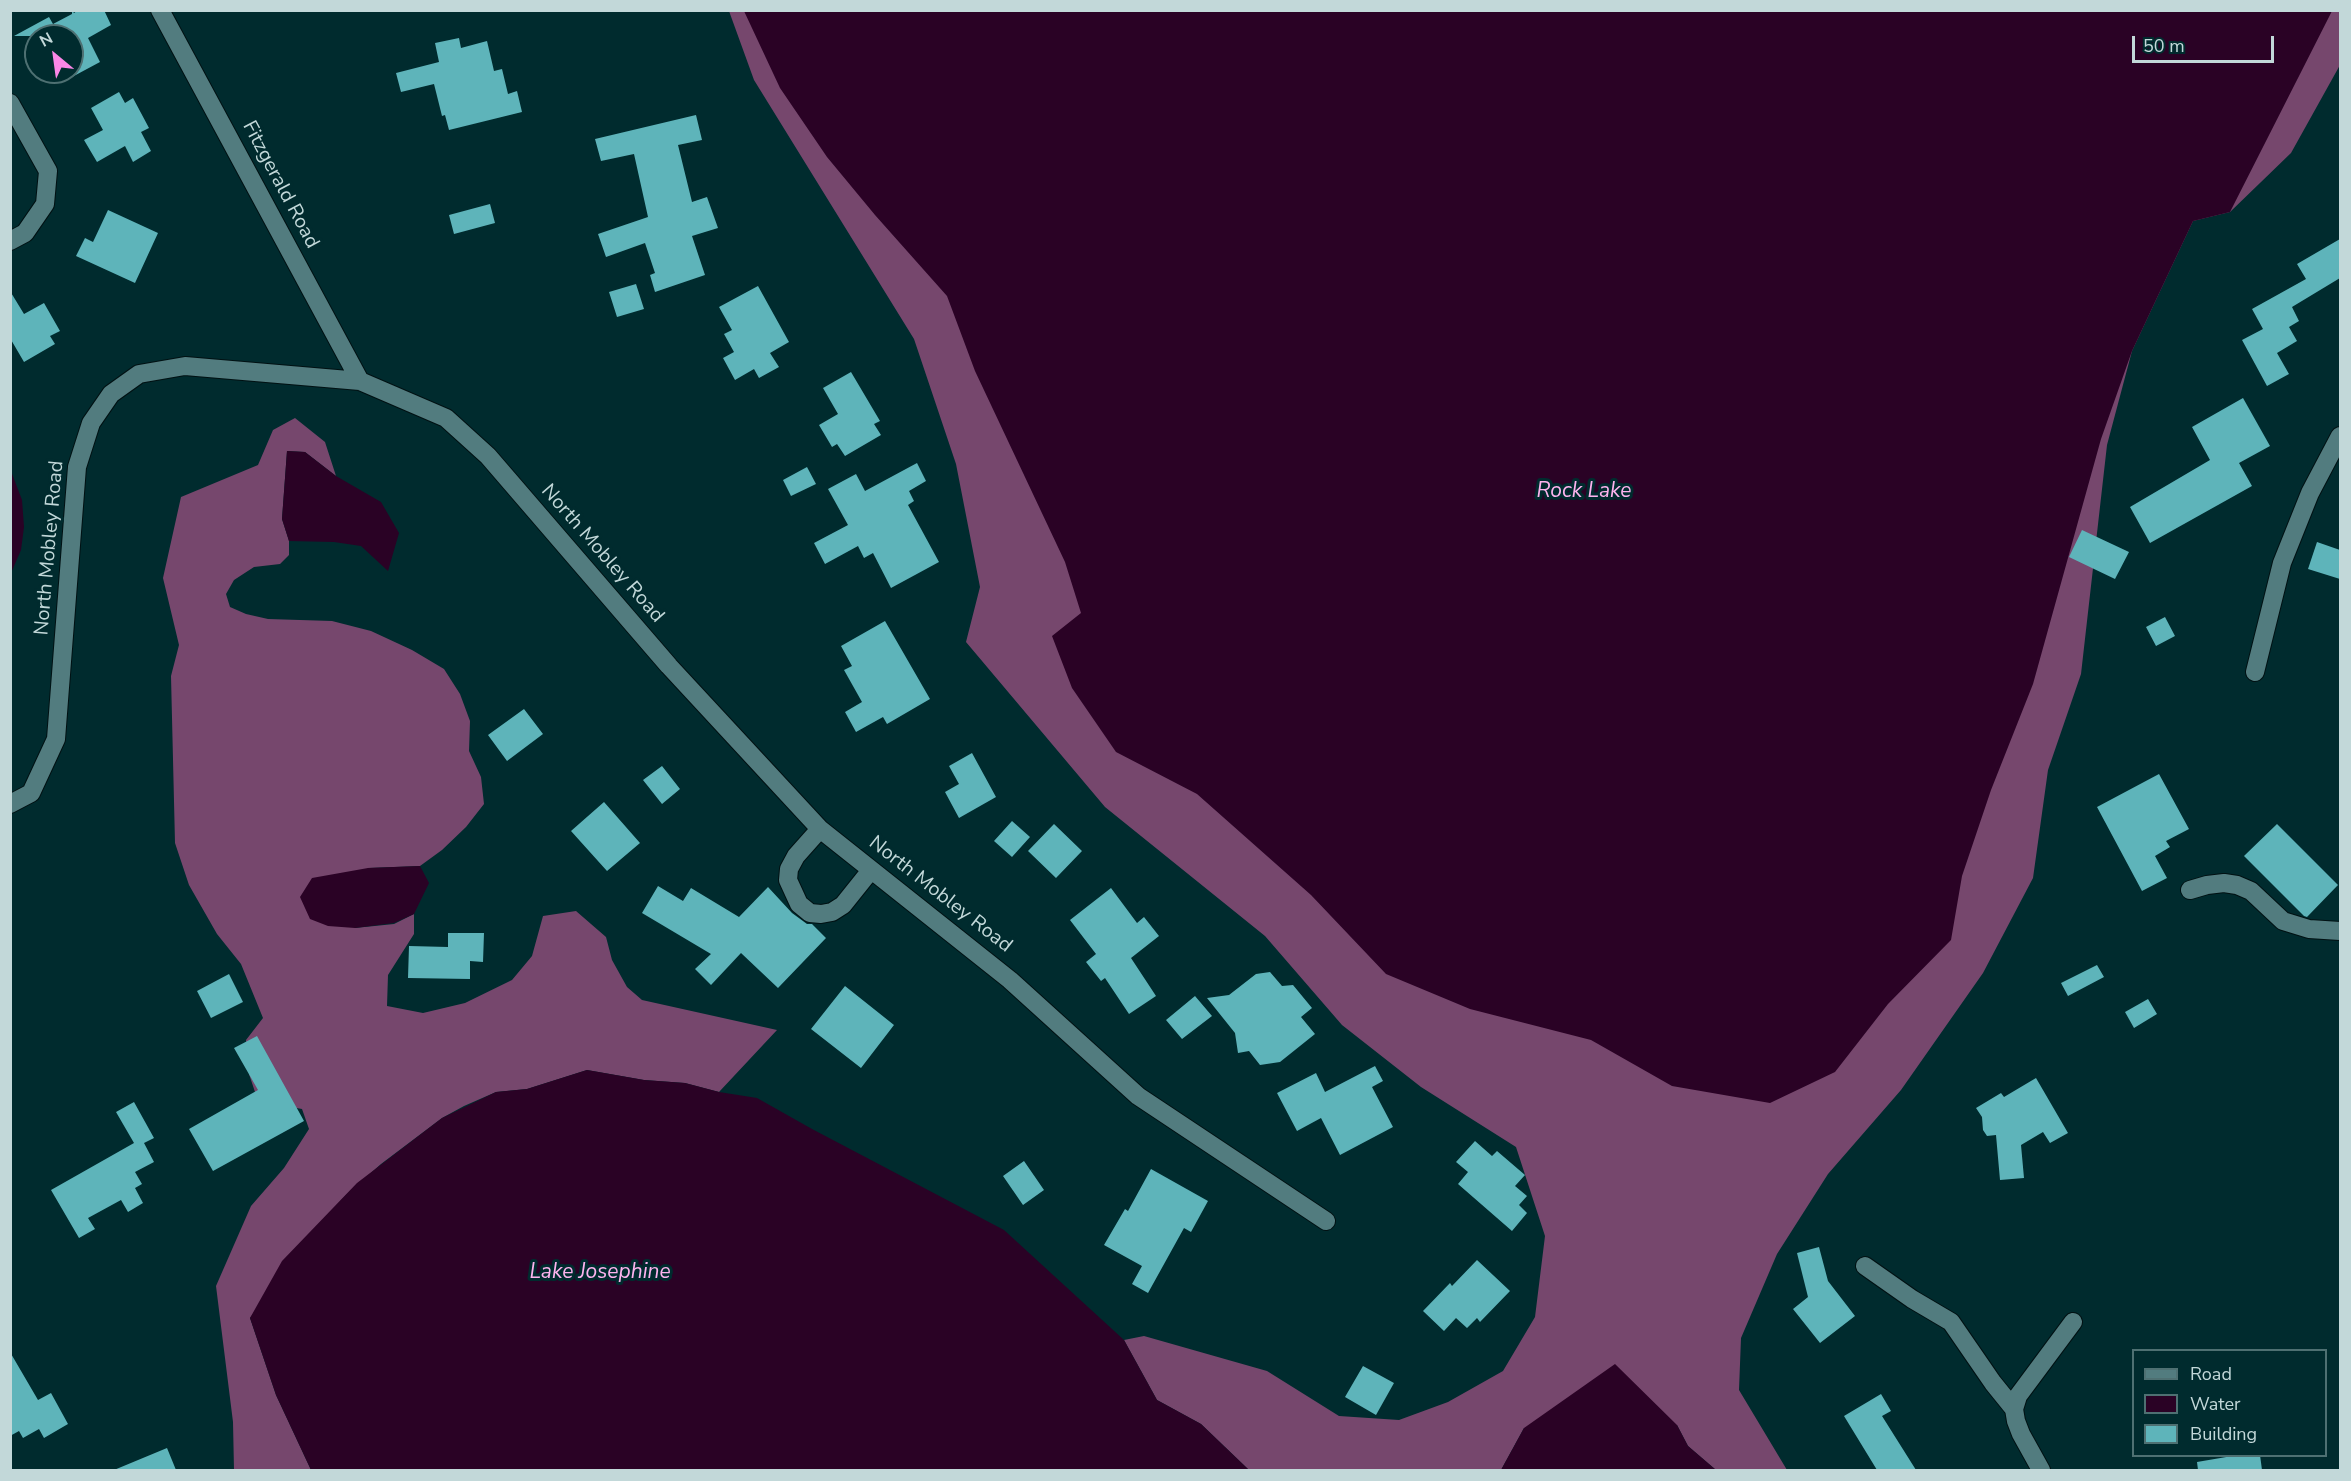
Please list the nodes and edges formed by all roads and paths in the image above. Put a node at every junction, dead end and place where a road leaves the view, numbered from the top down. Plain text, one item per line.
1 (160, 10) edge
2 (10, 103) edge
3 (10, 241) edge
4 (360, 381) junction
5 (2340, 436) edge
6 (2255, 672) dead end
7 (10, 804) edge
8 (820, 829) junction
9 (871, 870) junction
10 (2190, 890) dead end
11 (2340, 931) edge
12 (1326, 1221) dead end
13 (1865, 1266) dead end
14 (2073, 1322) dead end
15 (2014, 1409) junction
16 (2041, 1470) edge

1 - 4 street, Fitzgerald Road
2 - 3 street
4 - 7 street, North Mobley Road
4 - 8 street, North Mobley Road
5 - 6 street
8 - 9 street, North Mobley Road
8 - 9 street
9 - 12 street, North Mobley Road
10 - 11 street
13 - 15 street
14 - 15 street
15 - 16 street

